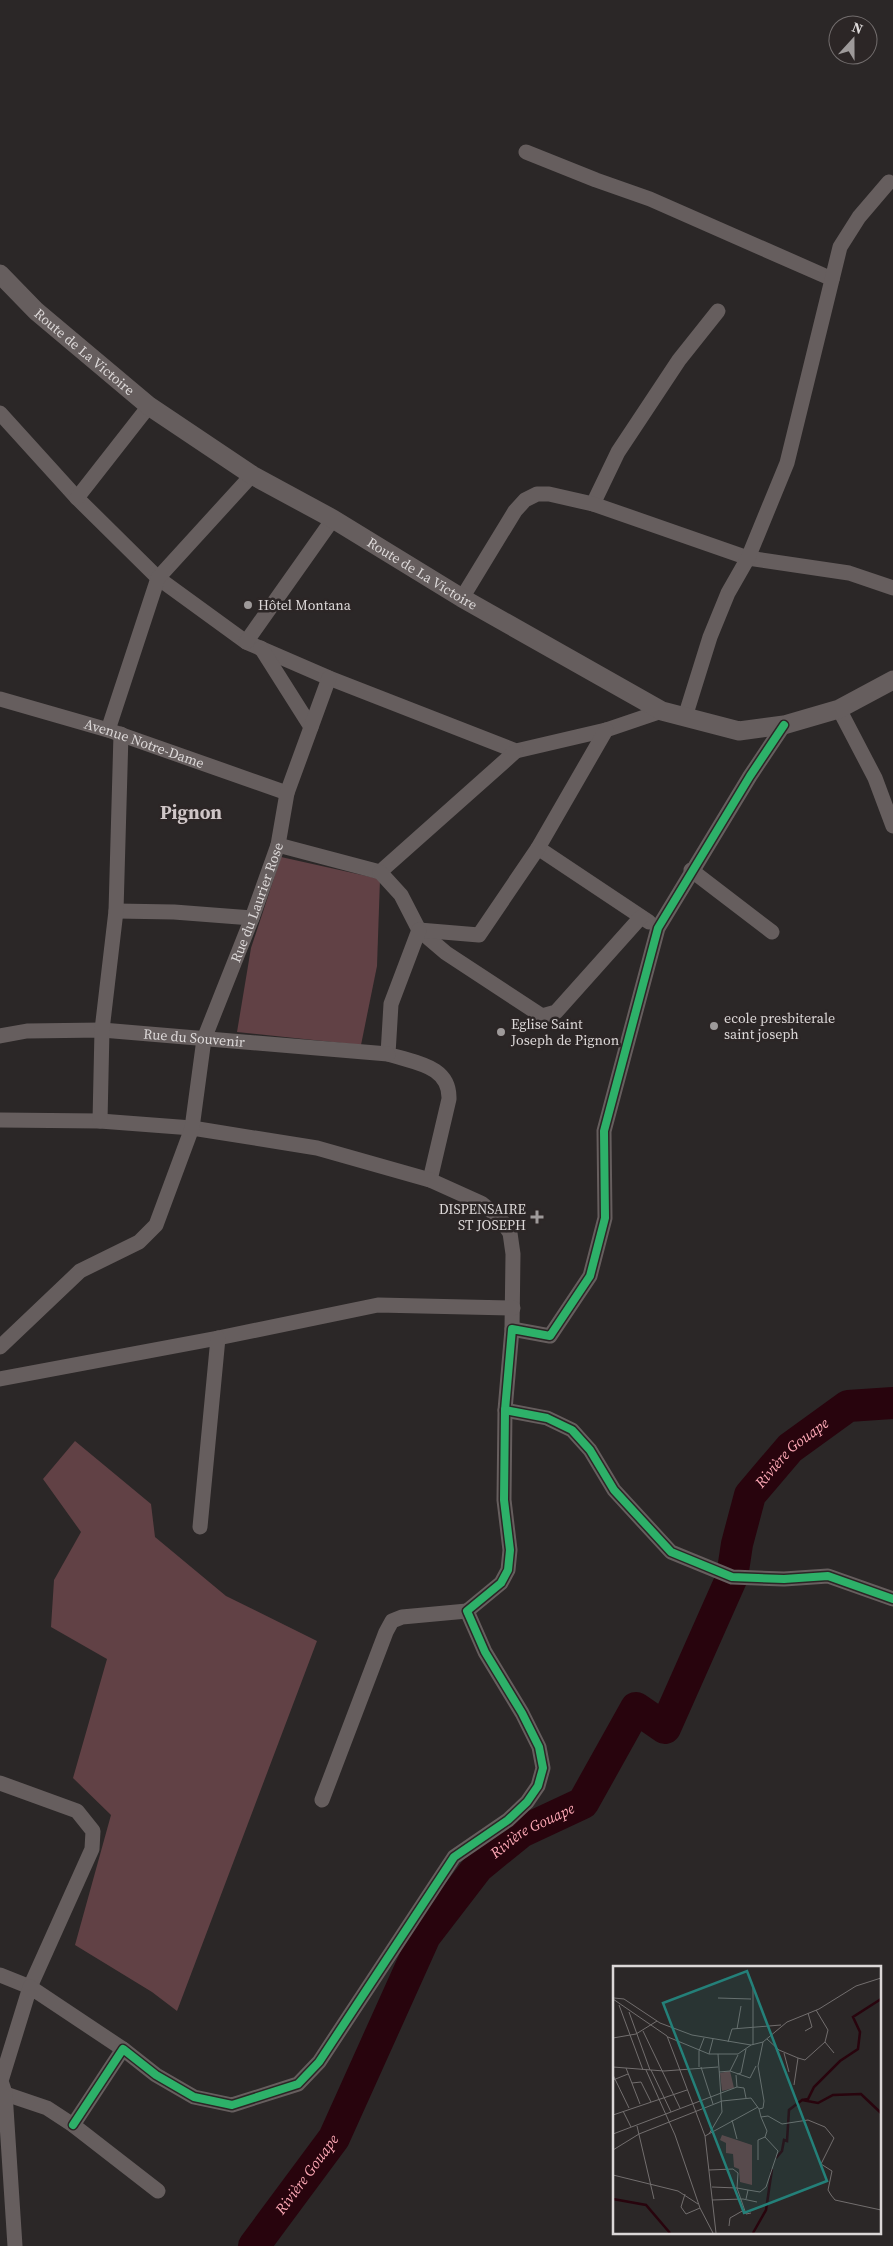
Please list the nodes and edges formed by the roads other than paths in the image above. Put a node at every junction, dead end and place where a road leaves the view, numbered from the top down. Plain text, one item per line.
1 (526, 152) dead end
2 (889, 182) dead end
3 (1, 276) edge
4 (832, 279) junction
5 (718, 311) dead end
6 (149, 406) junction
7 (0, 413) edge
8 (252, 475) junction
9 (78, 498) junction
10 (593, 504) junction
11 (333, 519) junction
12 (748, 558) junction
13 (158, 578) junction
14 (893, 588) edge
15 (462, 598) junction
16 (246, 642) junction
17 (262, 648) junction
18 (330, 678) junction
19 (893, 680) edge
20 (0, 699) edge
21 (839, 709) junction
22 (662, 711) junction
23 (685, 717) junction
24 (784, 725) junction
25 (311, 727) junction
26 (606, 730) junction
27 (115, 732) junction
28 (516, 750) junction
29 (287, 793) junction
30 (893, 826) edge
31 (278, 846) junction
32 (538, 848) junction
33 (691, 870) junction
34 (380, 872) junction
35 (116, 911) junction
36 (640, 917) junction
37 (252, 918) junction
38 (658, 928) junction
39 (419, 930) junction
40 (772, 932) dead end
41 (102, 1030) junction
42 (0, 1036) edge
43 (204, 1039) junction
44 (388, 1054) junction
45 (0, 1120) edge
46 (100, 1121) junction
47 (192, 1128) junction
48 (430, 1180) junction
49 (513, 1308) junction
50 (512, 1329) junction
51 (218, 1338) junction
52 (0, 1347) edge
53 (0, 1379) edge
54 (505, 1410) junction
55 (200, 1527) dead end
56 (893, 1599) edge
57 (467, 1611) junction
58 (0, 1783) edge
59 (322, 1800) dead end
60 (0, 1975) edge
61 (30, 1987) junction
62 (123, 2049) junction
63 (2, 2093) edge
64 (73, 2125) junction
65 (158, 2191) dead end
66 (7, 2222) edge
67 (15, 2246) edge

1 - 4 street
2 - 4 street
3 - 6 street, Route de La Victoire
4 - 12 street
5 - 10 street
6 - 8 street, Route de La Victoire
6 - 9 street
7 - 9 street
8 - 11 street, Route de La Victoire
8 - 13 street
9 - 13 street
10 - 12 street
10 - 15 street
11 - 15 street, Route de La Victoire
11 - 16 street
12 - 14 street
12 - 23 street
13 - 16 street
13 - 27 street
15 - 22 street, Route de La Victoire
16 - 17 street
17 - 18 street
17 - 25 street
18 - 25 street, Rue du Laurier Rose
18 - 28 street
19 - 21 street, Route de La Victoire
20 - 27 street, Avenue Notre-Dame
21 - 24 street, Route de La Victoire
21 - 30 street
22 - 23 street, Route de La Victoire
22 - 26 street
23 - 24 street, Route de La Victoire
24 - 33 street
25 - 29 street, Rue du Laurier Rose
26 - 28 street
26 - 32 street
27 - 29 street, Avenue Notre-Dame
27 - 35 street
28 - 34 street
29 - 31 street, Rue du Laurier Rose
31 - 34 street
31 - 37 street, Rue du Laurier Rose
32 - 36 street
32 - 39 street
33 - 38 street
33 - 40 street
34 - 39 street
35 - 37 street
35 - 41 street
36 - 38 street
36 - 39 street
37 - 43 street, Rue du Laurier Rose
38 - 50 street
39 - 44 street
41 - 42 street, Rue du Souvenir
41 - 43 street, Rue du Souvenir
41 - 46 street
43 - 44 street, Rue du Souvenir
43 - 47 street, Rue du Laurier Rose
44 - 48 street, Rue du Souvenir
45 - 46 street
46 - 47 street
47 - 48 street
47 - 52 street, Rue du Laurier Rose
48 - 49 street
49 - 50 street
49 - 51 street
50 - 54 street
51 - 53 street
51 - 55 street
54 - 56 street
54 - 57 street
57 - 59 street
57 - 62 street
58 - 61 street
60 - 61 street
61 - 62 street
61 - 63 street
62 - 64 street
63 - 64 street
63 - 66 street
64 - 65 street
66 - 67 street

